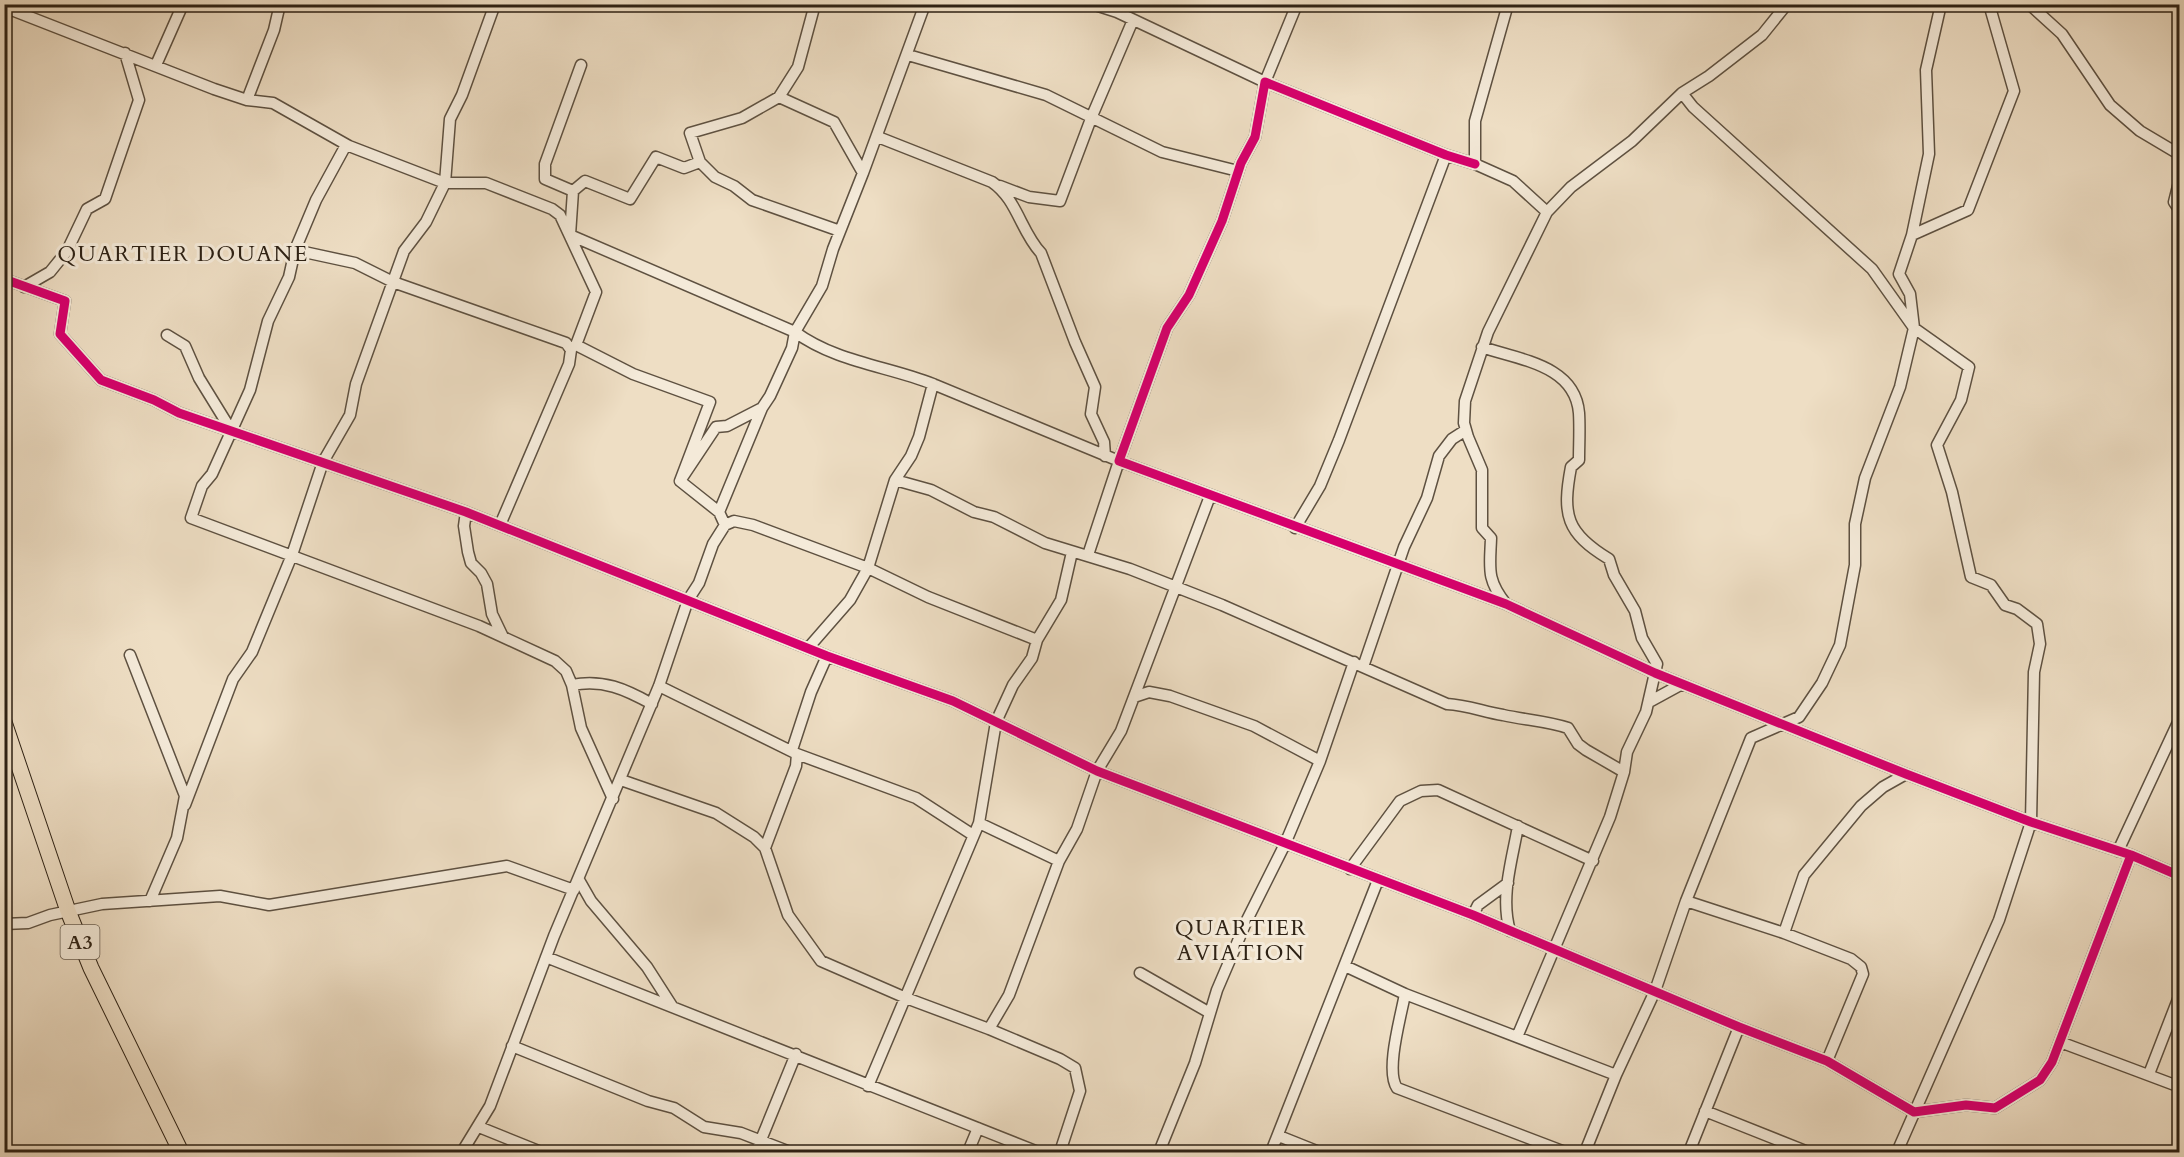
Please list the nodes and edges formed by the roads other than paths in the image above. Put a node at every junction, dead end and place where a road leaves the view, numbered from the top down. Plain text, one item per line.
1 (183, 4) edge
2 (280, 4) edge
3 (495, 4) edge
4 (815, 4) edge
5 (925, 4) edge
6 (1092, 4) edge
7 (1297, 4) edge
8 (1508, 4) edge
9 (1787, 4) edge
10 (1941, 4) edge
11 (1989, 4) edge
12 (2029, 4) edge
13 (4, 7) edge
14 (1133, 20) junction
15 (125, 53) junction
16 (908, 55) junction
17 (156, 65) junction
18 (581, 65) dead end
19 (1265, 82) junction
20 (1682, 93) junction
21 (779, 97) junction
22 (247, 100) junction
23 (1092, 116) junction
24 (878, 137) junction
25 (346, 145) junction
26 (1446, 155) junction
27 (700, 162) junction
28 (2180, 163) edge
29 (1475, 164) junction
30 (1238, 171) junction
31 (863, 173) junction
32 (2180, 178) edge
33 (992, 182) junction
34 (445, 183) junction
35 (573, 191) junction
36 (2180, 211) edge
37 (1547, 213) junction
38 (840, 231) junction
39 (570, 235) junction
40 (1912, 236) junction
41 (295, 250) junction
42 (4, 279) edge
43 (393, 282) junction
44 (24, 287) junction
45 (1914, 328) junction
46 (795, 332) junction
47 (167, 335) dead end
48 (1482, 348) junction
49 (933, 384) junction
50 (762, 408) junction
51 (231, 430) junction
52 (1466, 430) junction
53 (1105, 456) junction
54 (1119, 461) junction
55 (323, 462) junction
56 (895, 480) junction
57 (680, 482) junction
58 (1210, 496) junction
59 (466, 512) junction
60 (719, 512) junction
61 (500, 525) junction
62 (725, 525) junction
63 (1295, 528) junction
64 (1072, 552) junction
65 (292, 555) junction
66 (1088, 555) junction
67 (1400, 565) junction
68 (868, 568) junction
69 (1174, 587) junction
70 (688, 600) junction
71 (1506, 604) junction
72 (503, 637) junction
73 (1037, 640) junction
74 (809, 647) junction
75 (130, 655) dead end
76 (827, 656) junction
77 (1358, 664) junction
78 (1656, 673) junction
79 (1682, 684) junction
80 (572, 685) junction
81 (659, 686) junction
82 (1134, 697) junction
83 (1649, 702) junction
84 (652, 704) junction
85 (1757, 714) junction
86 (2180, 718) edge
87 (4, 722) edge
88 (996, 722) junction
89 (1784, 725) junction
90 (1751, 738) junction
91 (794, 752) junction
92 (1320, 761) junction
93 (1097, 771) junction
94 (1624, 772) junction
95 (1906, 774) junction
96 (621, 780) junction
97 (613, 799) junction
98 (185, 805) junction
99 (2031, 822) junction
100 (979, 823) junction
101 (1518, 826) junction
102 (973, 835) junction
103 (1285, 844) junction
104 (765, 848) junction
105 (2118, 851) junction
106 (2131, 855) junction
107 (1059, 861) junction
108 (1593, 861) junction
109 (1350, 869) junction
110 (2180, 876) edge
111 (1378, 880) junction
112 (1508, 883) junction
113 (577, 885) junction
114 (150, 901) junction
115 (1686, 901) junction
116 (68, 911) junction
117 (1473, 915) junction
118 (4, 924) edge
119 (1510, 931) junction
120 (1784, 933) junction
121 (1555, 949) junction
122 (546, 957) junction
123 (1345, 966) junction
124 (1140, 973) dead end
125 (1655, 991) junction
126 (1405, 994) junction
127 (2180, 994) edge
128 (906, 998) junction
129 (672, 1006) junction
130 (1209, 1013) junction
131 (1739, 1027) junction
132 (989, 1029) junction
133 (1517, 1037) junction
134 (2060, 1042) junction
135 (512, 1046) junction
136 (796, 1054) junction
137 (1827, 1061) junction
138 (2149, 1074) junction
139 (1616, 1075) junction
140 (867, 1086) junction
141 (2180, 1087) edge
142 (1705, 1111) junction
143 (1914, 1112) junction
144 (479, 1127) junction
145 (978, 1128) junction
146 (1279, 1136) junction
147 (761, 1140) junction
148 (1793, 1150) edge
149 (181, 1152) edge
150 (462, 1152) edge
151 (542, 1152) edge
152 (756, 1152) edge
153 (790, 1152) edge
154 (968, 1152) edge
155 (1038, 1152) edge
156 (1060, 1152) edge
157 (1159, 1152) edge
158 (1271, 1152) edge
159 (1319, 1152) edge
160 (1565, 1152) edge
161 (1585, 1152) edge
162 (1689, 1152) edge
163 (1808, 1152) edge
164 (1897, 1152) edge

1 - 17 street
2 - 22 street
3 - 34 street
4 - 21 street
5 - 16 street
6 - 14 street
7 - 19 street
8 - 29 street
9 - 20 street
10 - 40 street
11 - 40 street
12 - 28 street
13 - 15 street
14 - 19 street
14 - 23 street
15 - 17 street
15 - 44 street
16 - 23 street
16 - 24 street
17 - 22 street
18 - 35 street
19 - 26 street
19 - 30 street
20 - 37 street
20 - 45 street
21 - 27 street
21 - 31 street
22 - 25 street
23 - 30 street
23 - 33 street
24 - 31 street
24 - 33 street
25 - 34 street
25 - 41 street
26 - 29 street
26 - 63 street
27 - 35 street
27 - 38 street
29 - 37 street
30 - 54 street
31 - 38 street
32 - 36 street
33 - 53 street
34 - 39 street
34 - 43 street
35 - 39 street
37 - 48 street
38 - 46 street
39 - 46 street
39 - 57 street
40 - 45 street
41 - 43 street
41 - 51 street
42 - 44 street
43 - 55 street
43 - 61 street
44 - 51 street
45 - 89 street
45 - 99 street
46 - 49 street
46 - 50 street
47 - 51 street
48 - 52 street
48 - 78 street
49 - 53 street
49 - 56 street
50 - 57 street
50 - 60 street
51 - 55 street
51 - 65 street
52 - 67 street
52 - 71 street
53 - 54 street
54 - 58 street
54 - 66 street
55 - 59 street
55 - 65 street
56 - 64 street
56 - 68 street
57 - 60 street
58 - 63 street
58 - 69 street
59 - 61 street
59 - 72 street
60 - 62 street
61 - 70 street
62 - 68 street
62 - 70 street
63 - 67 street
64 - 66 street
64 - 73 street
65 - 72 street
65 - 98 street
66 - 69 street
67 - 71 street
67 - 77 street
68 - 73 street
68 - 74 street
69 - 77 street
69 - 82 street
70 - 74 street
70 - 81 street
71 - 78 street
72 - 80 street
73 - 88 street
74 - 76 street
75 - 98 street
76 - 88 street
76 - 91 street
77 - 92 street
77 - 94 street
78 - 79 street
78 - 83 street
79 - 83 street
79 - 85 street
80 - 84 street
80 - 97 street
81 - 84 street
81 - 91 street
82 - 92 street
82 - 93 street
83 - 94 street
84 - 96 street
85 - 89 street
85 - 90 street
86 - 105 street
87 - 116 highway, A3
88 - 93 street
88 - 100 street
89 - 90 street
89 - 95 street
90 - 115 street
91 - 102 street
91 - 104 street
92 - 103 street
93 - 103 street
93 - 107 street
94 - 108 street
95 - 99 street
95 - 120 street
96 - 97 street
96 - 104 street
97 - 113 street
98 - 114 street
99 - 105 street
99 - 143 street
100 - 102 street
100 - 107 street
101 - 108 street
101 - 109 street
101 - 112 street
102 - 128 street
103 - 109 street
103 - 130 street
104 - 128 street
105 - 106 street
106 - 110 street
106 - 134 street
107 - 132 street
108 - 121 street
109 - 111 street
111 - 117 street
111 - 123 street
112 - 117 street
112 - 119 street
113 - 114 street
113 - 122 street
113 - 129 street
114 - 116 street
115 - 120 street
115 - 125 street
116 - 118 street
116 - 149 highway, A3
117 - 119 street
119 - 121 street
120 - 137 street
121 - 125 street
121 - 133 street
122 - 129 street
122 - 135 street
123 - 126 street
123 - 146 street
124 - 130 street
125 - 131 street
125 - 139 street
126 - 133 street
126 - 160 street
127 - 138 street
128 - 132 street
128 - 140 street
129 - 136 street
130 - 157 street
131 - 137 street
131 - 142 street
132 - 156 street
133 - 139 street
134 - 138 street
134 - 143 street
135 - 144 street
135 - 147 street
136 - 140 street
136 - 147 street
137 - 143 street
138 - 141 street
139 - 161 street
140 - 145 street
142 - 148 street
142 - 162 street
143 - 164 street
144 - 150 street
144 - 151 street
145 - 154 street
145 - 155 street
146 - 158 street
146 - 159 street
147 - 152 street
147 - 153 street
148 - 163 street

